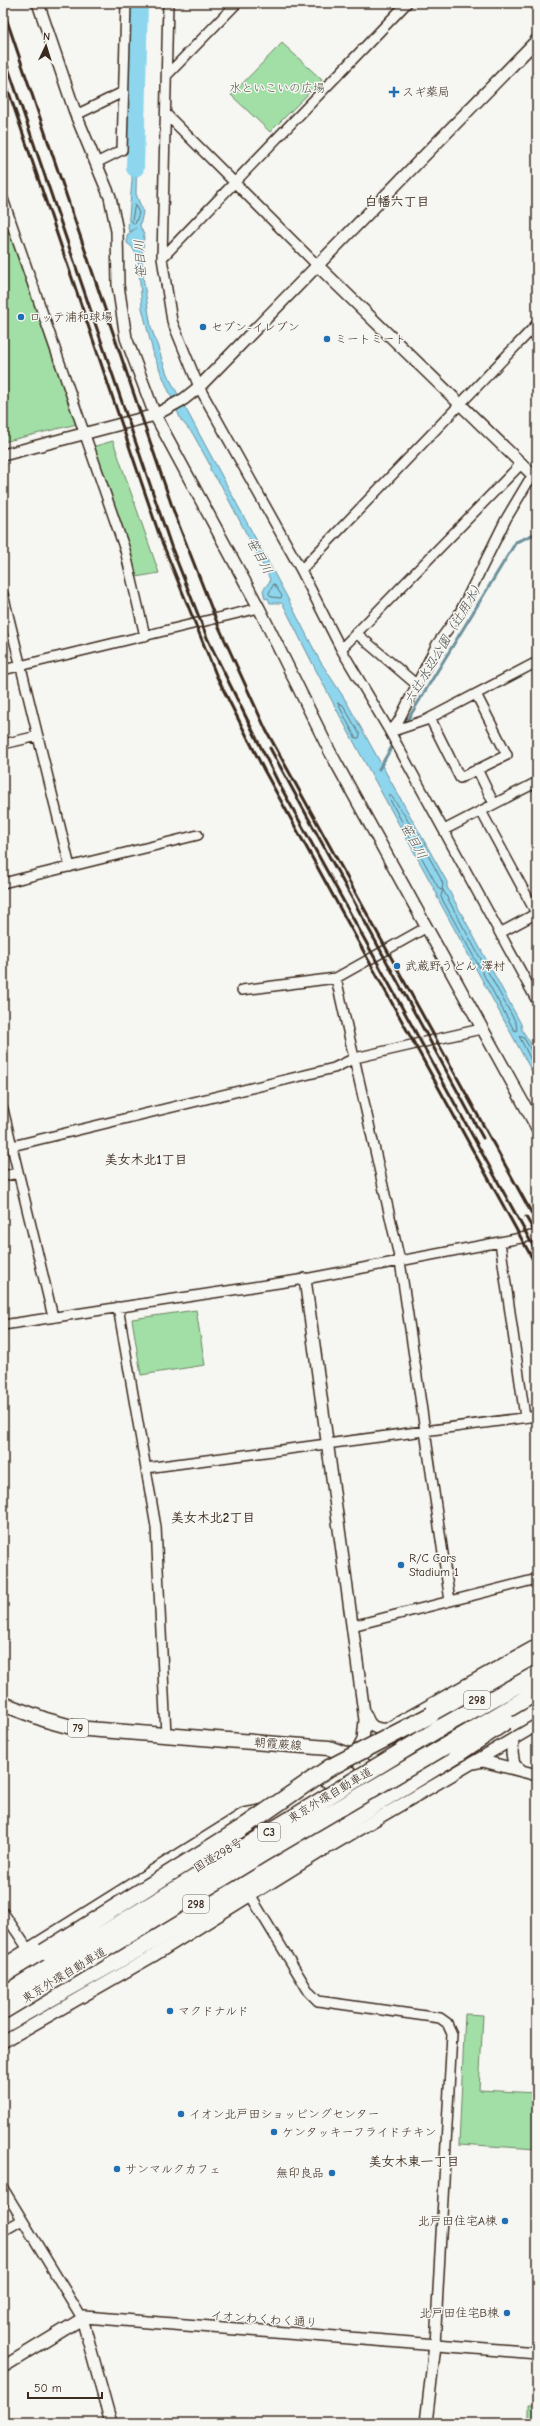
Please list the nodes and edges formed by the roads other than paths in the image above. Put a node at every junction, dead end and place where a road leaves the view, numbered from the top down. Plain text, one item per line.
1 (38, 3) edge
2 (126, 3) edge
3 (168, 3) edge
4 (237, 3) edge
5 (407, 3) edge
6 (537, 40) edge
7 (167, 75) junction
8 (123, 92) junction
9 (166, 114) junction
10 (76, 115) junction
11 (96, 163) junction
12 (234, 182) junction
13 (3, 199) edge
14 (162, 258) junction
15 (318, 266) junction
16 (537, 324) edge
17 (196, 390) junction
18 (461, 404) junction
19 (159, 413) junction
20 (85, 435) junction
21 (3, 455) edge
22 (522, 463) junction
23 (536, 476) edge
24 (301, 570) junction
25 (3, 594) edge
26 (259, 608) junction
27 (356, 634) junction
28 (145, 636) junction
29 (341, 649) junction
30 (537, 662) edge
31 (21, 666) junction
32 (3, 670) edge
33 (417, 685) junction
34 (476, 694) junction
35 (430, 718) junction
36 (390, 732) junction
37 (38, 736) junction
38 (3, 744) edge
39 (477, 770) junction
40 (537, 782) edge
41 (494, 804) junction
42 (481, 811) junction
43 (444, 830) junction
44 (198, 835) dead end
45 (70, 867) junction
46 (3, 883) edge
47 (536, 913) edge
48 (427, 927) junction
49 (500, 933) junction
50 (336, 978) junction
51 (242, 990) dead end
52 (537, 1001) edge
53 (481, 1029) junction
54 (355, 1058) junction
55 (3, 1109) edge
56 (537, 1128) edge
57 (12, 1146) junction
58 (18, 1172) junction
59 (3, 1176) edge
60 (537, 1235) edge
61 (500, 1242) junction
62 (400, 1261) junction
63 (305, 1279) junction
64 (118, 1307) junction
65 (53, 1317) junction
66 (3, 1325) edge
67 (537, 1416) edge
68 (525, 1417) junction
69 (423, 1431) junction
70 (328, 1445) junction
71 (146, 1468) junction
72 (537, 1579) edge
73 (450, 1601) junction
74 (352, 1626) junction
75 (537, 1645) edge
76 (537, 1659) edge
77 (537, 1666) edge
78 (537, 1674) edge
79 (537, 1692) edge
80 (537, 1701) edge
81 (3, 1704) edge
82 (428, 1705) junction
83 (364, 1706) junction
84 (537, 1725) edge
85 (161, 1734) junction
86 (416, 1734) junction
87 (513, 1739) junction
88 (354, 1757) junction
89 (470, 1764) junction
90 (366, 1765) junction
91 (521, 1770) junction
92 (537, 1775) edge
93 (388, 1786) junction
94 (297, 1806) junction
95 (250, 1895) junction
96 (3, 1912) edge
97 (28, 1949) junction
98 (3, 1965) edge
99 (3, 1977) edge
100 (3, 1985) edge
101 (3, 1994) edge
102 (3, 2011) edge
103 (3, 2020) edge
104 (3, 2025) edge
105 (3, 2042) edge
106 (3, 2188) edge
107 (22, 2220) junction
108 (3, 2231) edge
109 (82, 2318) junction
110 (435, 2345) junction
111 (537, 2353) edge
112 (3, 2367) edge
113 (112, 2423) edge
114 (426, 2423) edge

1 - 10 street
2 - 8 street
3 - 7 street
4 - 7 street
5 - 12 street
6 - 15 street
7 - 9 street
8 - 10 street
8 - 11 street
9 - 12 street
9 - 14 street
10 - 11 street
11 - 19 street
12 - 14 street
12 - 15 street
13 - 20 street
14 - 17 street
15 - 17 street
15 - 18 street
16 - 18 street
17 - 19 street
17 - 24 street
18 - 22 street
18 - 24 street
19 - 20 street
19 - 26 street
20 - 21 street
20 - 28 street
22 - 23 street
22 - 27 street
23 - 33 street
24 - 29 street
25 - 31 street
26 - 28 street
26 - 48 street
27 - 29 street
27 - 33 street
28 - 31 street
29 - 36 street
30 - 34 street
31 - 32 street
31 - 37 street
33 - 36 street
34 - 35 street
34 - 39 street
35 - 36 street
35 - 39 street
36 - 43 street
37 - 38 street
37 - 45 street
39 - 41 street
40 - 41 street
41 - 42 street
42 - 43 street
42 - 47 street
43 - 49 street
44 - 45 street
45 - 46 street
47 - 49 street
48 - 50 street
48 - 53 street
49 - 52 street
50 - 51 street
50 - 54 street
53 - 54 street
53 - 56 street
54 - 57 street
54 - 62 street
55 - 57 street
57 - 58 street
58 - 59 street
58 - 65 street
60 - 61 street
61 - 62 street
61 - 68 street
62 - 63 street
62 - 69 street
63 - 64 street
63 - 70 street
64 - 65 street
64 - 71 street
65 - 66 street
67 - 68 street
68 - 69 street
69 - 70 street
69 - 73 street
70 - 71 street
70 - 74 street
71 - 85 street
72 - 73 street
73 - 74 street
74 - 83 street
75 - 82 street
76 - 99 highway, bridge
77 - 86 main road, 国道298号 / 298
78 - 101 highway, 東京外環自動車道 / C3, bridge
79 - 102 highway, 東京外環自動車道 / C3, bridge
80 - 93 main road, 298
80 - 104 highway, bridge
81 - 85 main road, 79
82 - 83 street
82 - 86 street
83 - 88 street
84 - 87 street
85 - 88 main road, 朝霞蕨線 / 79
86 - 90 main road, 国道298号 / 298
87 - 89 street
87 - 91 street
88 - 90 main road, 朝霞蕨線 / 79
89 - 91 street
89 - 95 street
90 - 93 main road, 朝霞蕨線 / 79
90 - 94 main road, 国道298号 / 298
91 - 92 street
93 - 103 main road, 298
94 - 97 street
94 - 100 main road, 国道298号 / 298
95 - 105 street
95 - 110 street
96 - 97 street
97 - 98 street
106 - 107 street
107 - 108 street
107 - 109 street
109 - 110 street, イオンわくわく通り
109 - 112 street, イオンわくわく通り
109 - 113 street
110 - 111 street, イオンわくわく通り
110 - 114 street

